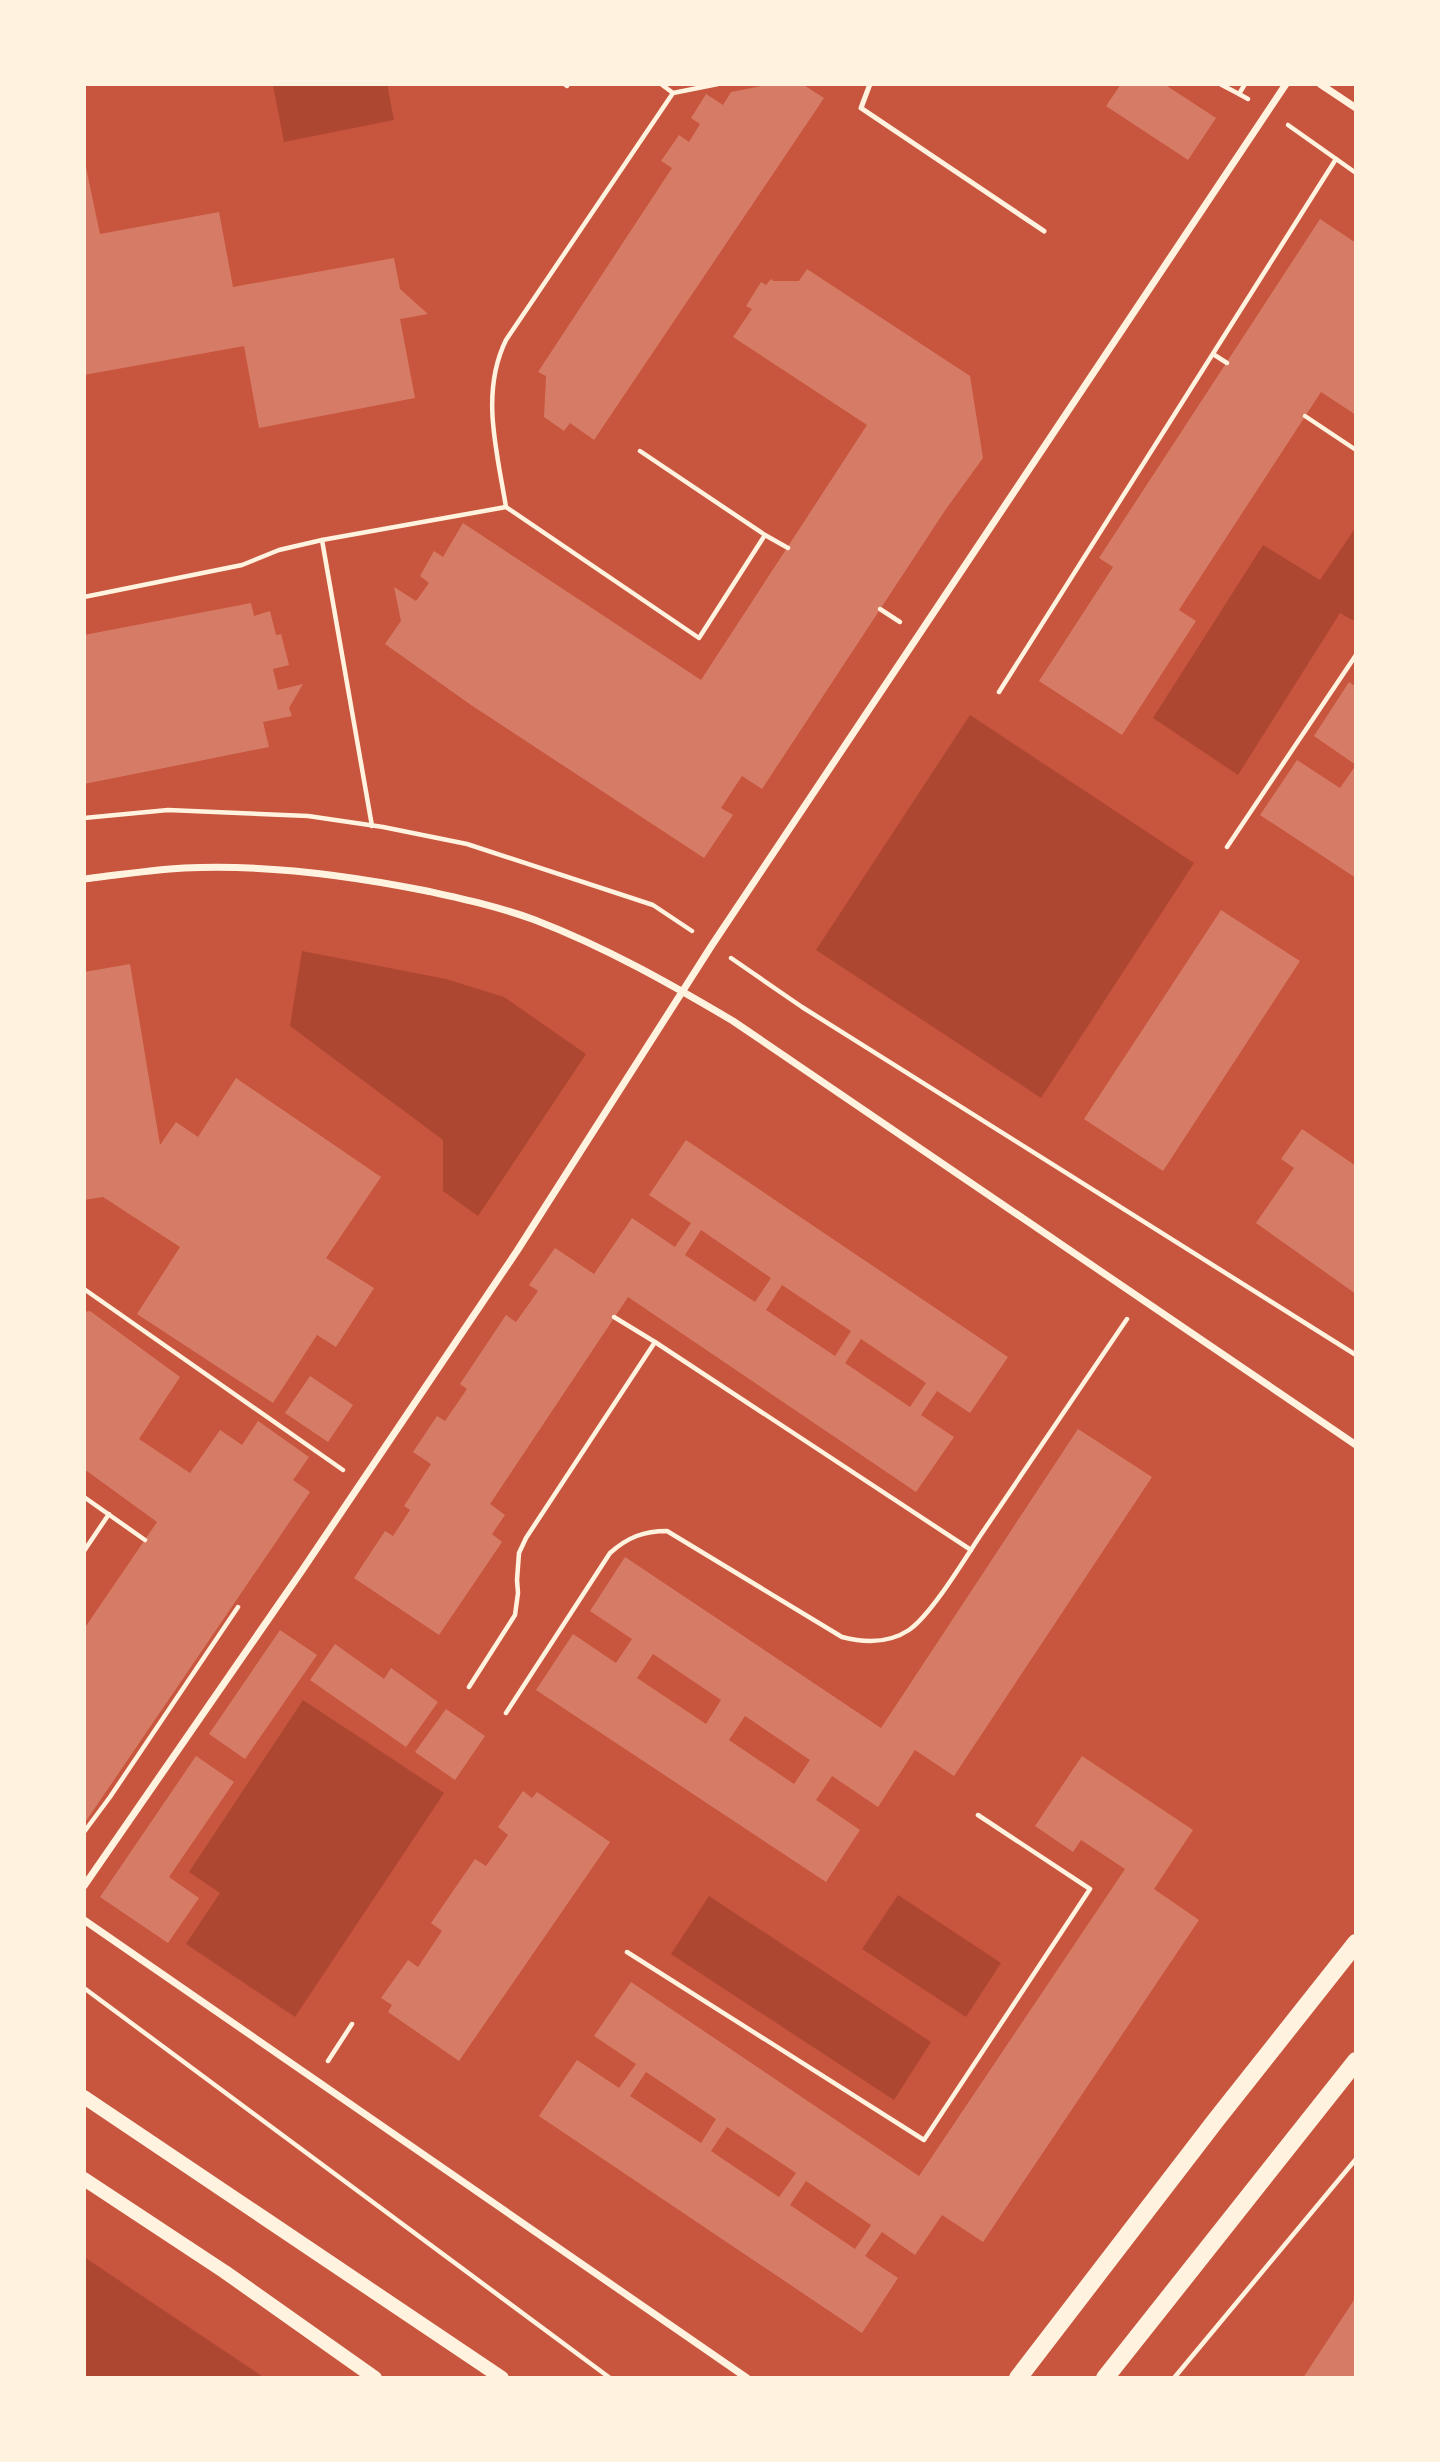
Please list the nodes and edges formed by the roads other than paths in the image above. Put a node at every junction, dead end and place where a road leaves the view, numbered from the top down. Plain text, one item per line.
1 (870, 84) edge
2 (1286, 84) edge
3 (1320, 84) edge
4 (1356, 108) edge
5 (1044, 231) dead end
6 (84, 879) edge
7 (683, 992) junction
8 (1356, 1445) edge
9 (84, 1886) edge
10 (84, 1920) edge
11 (1356, 1943) edge
12 (1356, 2061) edge
13 (84, 2097) edge
14 (84, 2179) edge
15 (375, 2378) edge
16 (502, 2378) edge
17 (747, 2378) edge
18 (1018, 2378) edge
19 (1105, 2378) edge

1 - 5 lane
2 - 7 street
3 - 4 street
6 - 7 street
7 - 8 street
7 - 9 street
10 - 17 street
11 - 18 main road
12 - 19 main road
13 - 16 main road
14 - 15 main road

